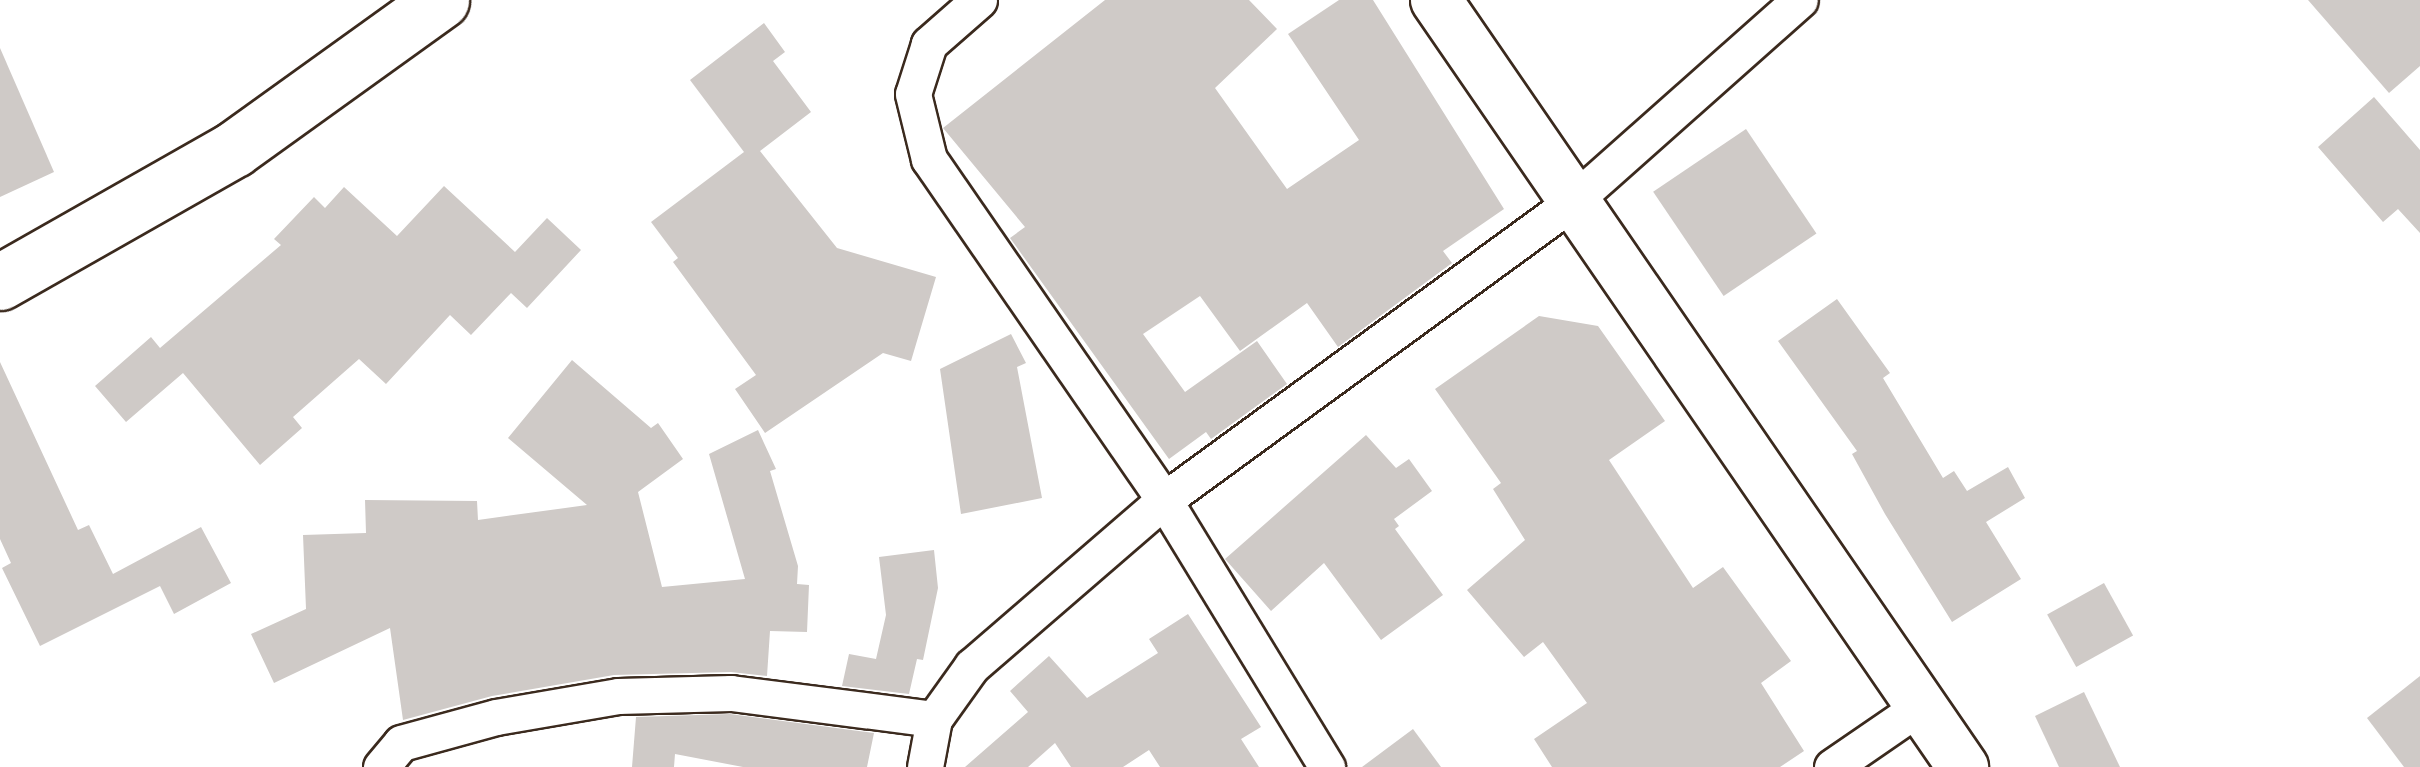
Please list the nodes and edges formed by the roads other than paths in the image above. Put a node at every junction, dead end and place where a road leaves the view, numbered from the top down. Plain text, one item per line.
1 (441, 0) edge
2 (979, 0) edge
3 (1436, 0) edge
4 (1800, 0) edge
5 (1571, 203) junction
6 (0, 282) edge
7 (1164, 500) junction
8 (1918, 708) junction
9 (934, 719) junction
10 (381, 767) edge
11 (925, 767) edge
12 (1328, 767) edge
13 (1832, 767) edge
14 (1962, 767) edge

1 - 6 main road
2 - 7 street
3 - 5 street
4 - 5 street
5 - 7 street
5 - 8 street
7 - 9 street
7 - 12 street
8 - 13 street
8 - 14 street
9 - 10 street
9 - 11 street

